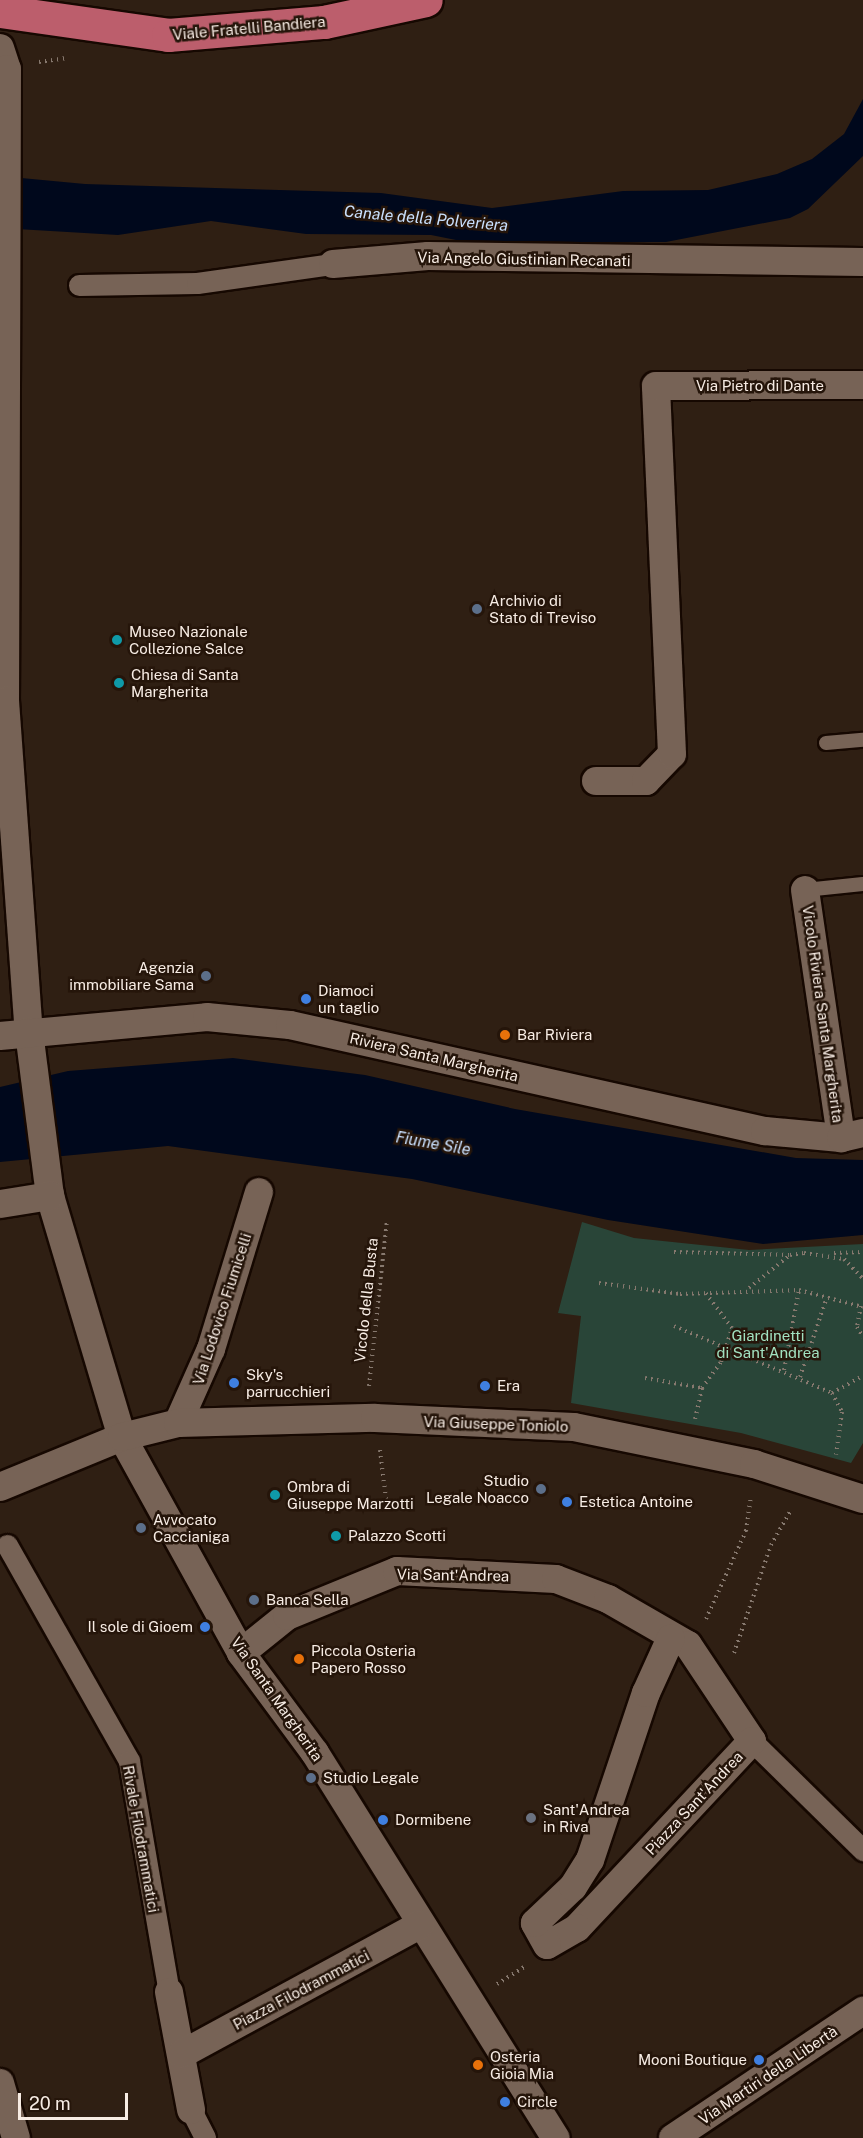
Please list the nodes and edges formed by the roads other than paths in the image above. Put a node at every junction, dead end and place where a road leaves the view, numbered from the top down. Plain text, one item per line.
1 (426, 0) edge
2 (0, 11) edge
3 (0, 48) edge
4 (863, 262) edge
5 (333, 264) joint
6 (5, 279) edge
7 (79, 285) dead end
8 (863, 386) edge
9 (863, 740) edge
10 (826, 742) dead end
11 (596, 781) dead end
12 (863, 884) edge
13 (805, 890) joint
14 (29, 1032) junction
15 (0, 1036) edge
16 (852, 1136) edge
17 (260, 1192) dead end
18 (50, 1196) junction
19 (0, 1204) edge
20 (178, 1423) junction
21 (122, 1437) junction
22 (0, 1487) edge
23 (863, 1499) edge
24 (7, 1545) dead end
25 (671, 1638) junction
26 (242, 1653) junction
27 (752, 1741) junction
28 (863, 1850) edge
29 (420, 1925) junction
30 (169, 1992) joint
31 (863, 2012) edge
32 (182, 2054) junction
33 (0, 2083) edge
34 (191, 2110) joint
35 (16, 2138) edge
36 (205, 2138) edge
37 (556, 2138) edge
38 (673, 2138) edge

1 - 2 main road, Viale Fratelli Bandiera
3 - 6 street, Via Santa Margherita
4 - 5 street, Via Angelo Giustinian Recanati
5 - 7 street, Via Angelo Giustinian Recanati
6 - 14 street, Via Santa Margherita
8 - 11 street, Via Pietro di Dante
9 - 10 lane
12 - 13 lane
13 - 16 street, Vicolo Riviera Santa Margherita
14 - 15 street, Riviera Santa Margherita
14 - 16 street, Riviera Santa Margherita
14 - 18 street, Via Santa Margherita
17 - 20 street, Via Lodovico Fiumicelli
18 - 19 street
18 - 21 street, Via Santa Margherita
20 - 21 street, Via Giuseppe Toniolo
20 - 23 street, Via Giuseppe Toniolo
21 - 22 street, Via Giuseppe Toniolo
21 - 26 street, Via Santa Margherita
24 - 30 street, Rivale Filodrammatici
25 - 26 street, Via Sant'Andrea
25 - 27 street, Piazza Sant'Andrea
25 - 27 street, Piazza Sant'Andrea
26 - 29 street, Via Santa Margherita
27 - 28 street
29 - 32 street, Piazza Filodrammatici
29 - 37 street, Via Santa Margherita
30 - 32 street, Rivale Filodrammatici
31 - 38 street, Via Martiri della Libertà
32 - 34 street, Rivale Filodrammatici
33 - 35 street
34 - 36 street

